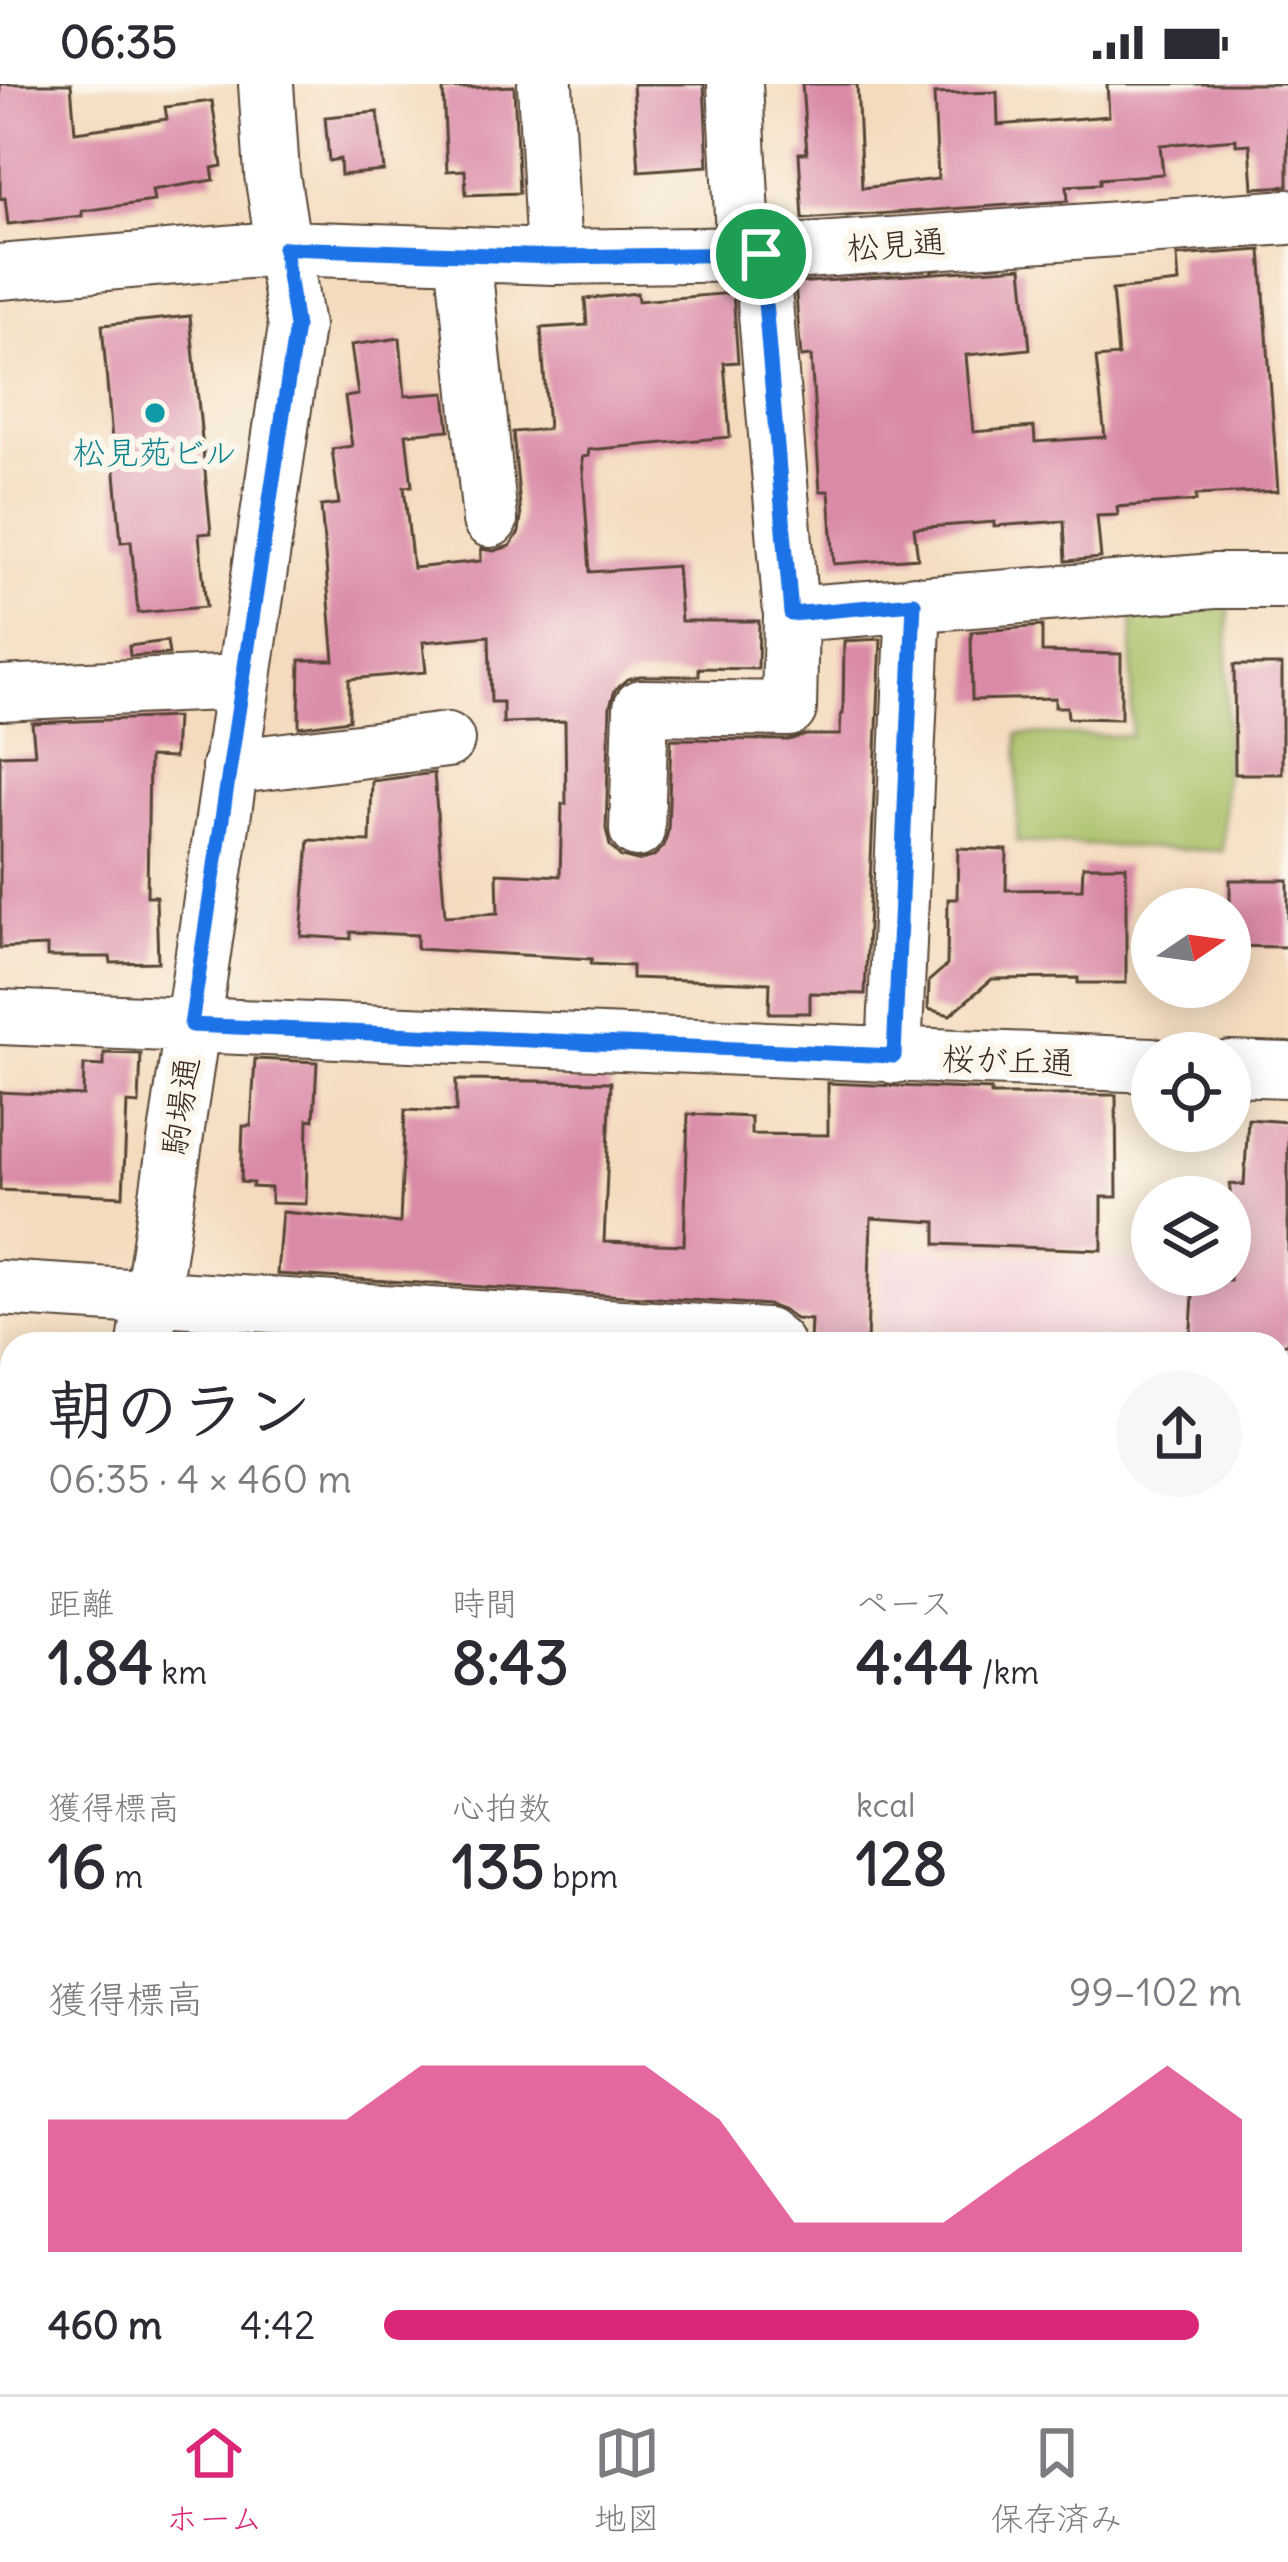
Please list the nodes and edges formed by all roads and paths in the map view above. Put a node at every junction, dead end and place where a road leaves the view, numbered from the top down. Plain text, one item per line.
1 (266, 84) edge
2 (545, 84) edge
3 (735, 84) edge
4 (1288, 217) edge
5 (284, 248) junction
6 (464, 254) junction
7 (753, 254) junction
8 (554, 257) junction
9 (0, 272) edge
10 (490, 520) dead end
11 (1288, 580) edge
12 (914, 603) junction
13 (791, 614) junction
14 (242, 682) junction
15 (0, 693) edge
16 (447, 740) dead end
17 (229, 767) junction
18 (638, 830) dead end
19 (0, 1017) edge
20 (191, 1025) junction
21 (894, 1056) junction
22 (1131, 1064) edge
23 (1251, 1069) edge
24 (1288, 1070) edge
25 (0, 1288) edge
26 (149, 1320) edge
27 (612, 1332) edge

1 - 5 street, 駒場通
2 - 8 street
3 - 7 street
4 - 7 street, 松見通
5 - 6 street, 松見通
5 - 9 street, 松見通
5 - 14 street, 駒場通
6 - 8 street, 松見通
6 - 10 street
7 - 8 street, 松見通
7 - 13 street
11 - 12 street
12 - 13 street
12 - 21 street
13 - 18 street
14 - 15 street
14 - 17 street, 駒場通
16 - 17 street
17 - 20 street, 駒場通
19 - 20 street, 桜が丘通
20 - 21 street, 桜が丘通
20 - 26 street, 駒場通
21 - 22 street, 桜が丘通
23 - 24 street
25 - 26 street
26 - 27 street

